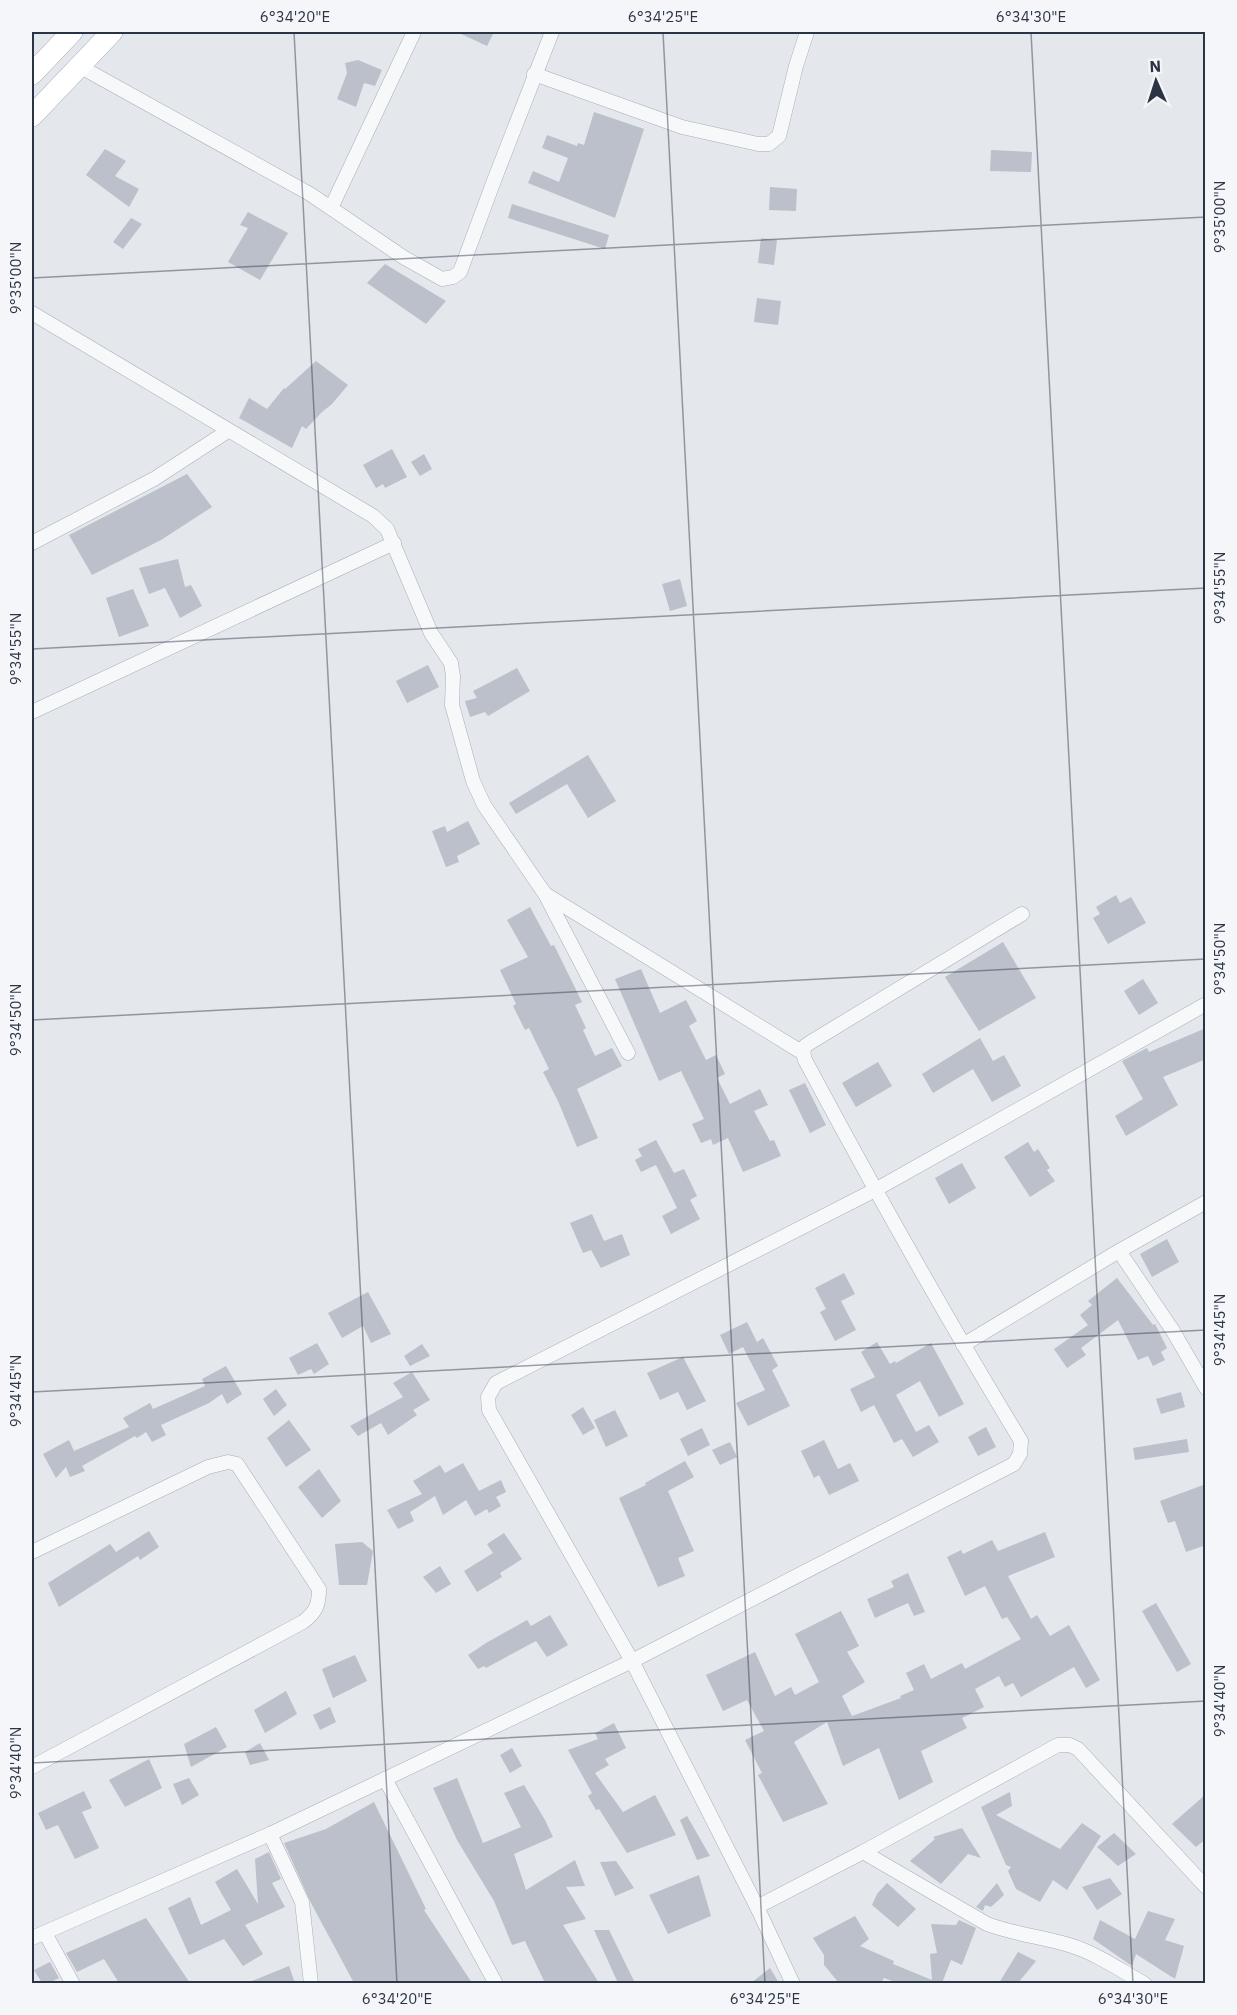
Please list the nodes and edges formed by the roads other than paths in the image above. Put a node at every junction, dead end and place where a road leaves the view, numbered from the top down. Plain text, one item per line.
1 (72, 32) edge
2 (112, 32) edge
3 (414, 32) edge
4 (552, 32) edge
5 (807, 32) edge
6 (79, 66) junction
7 (32, 74) edge
8 (534, 74) junction
9 (32, 116) edge
10 (332, 208) junction
11 (32, 313) edge
12 (228, 431) junction
13 (32, 543) edge
14 (394, 543) junction
15 (32, 712) edge
16 (545, 894) junction
17 (1022, 914) dead end
18 (1206, 1004) edge
19 (628, 1053) dead end
20 (803, 1053) junction
21 (875, 1190) junction
22 (1206, 1202) edge
23 (1119, 1251) junction
24 (963, 1345) junction
25 (1206, 1388) edge
26 (32, 1552) edge
27 (632, 1661) junction
28 (32, 1767) edge
29 (385, 1779) junction
30 (270, 1834) junction
31 (863, 1852) junction
32 (1206, 1887) edge
33 (757, 1907) junction
34 (45, 1933) junction
35 (32, 1938) edge
36 (73, 1983) edge
37 (311, 1983) edge
38 (496, 1983) edge
39 (793, 1983) edge
40 (1145, 1983) edge

1 - 7 main road
2 - 6 main road
3 - 10 street
4 - 8 street
5 - 8 street
6 - 9 main road
6 - 10 street
8 - 10 street
11 - 12 street
12 - 13 street
12 - 14 street
14 - 15 street
14 - 16 street
16 - 19 street
16 - 20 street
17 - 20 street
18 - 21 street
20 - 21 street
21 - 24 street
21 - 27 street
22 - 23 street
23 - 24 street
23 - 25 street
24 - 27 street
26 - 28 street
27 - 29 street
27 - 33 street
29 - 30 street
29 - 38 street
30 - 34 street
30 - 37 street
31 - 32 street
31 - 33 street
31 - 40 street
33 - 39 street
34 - 35 street
34 - 36 street

